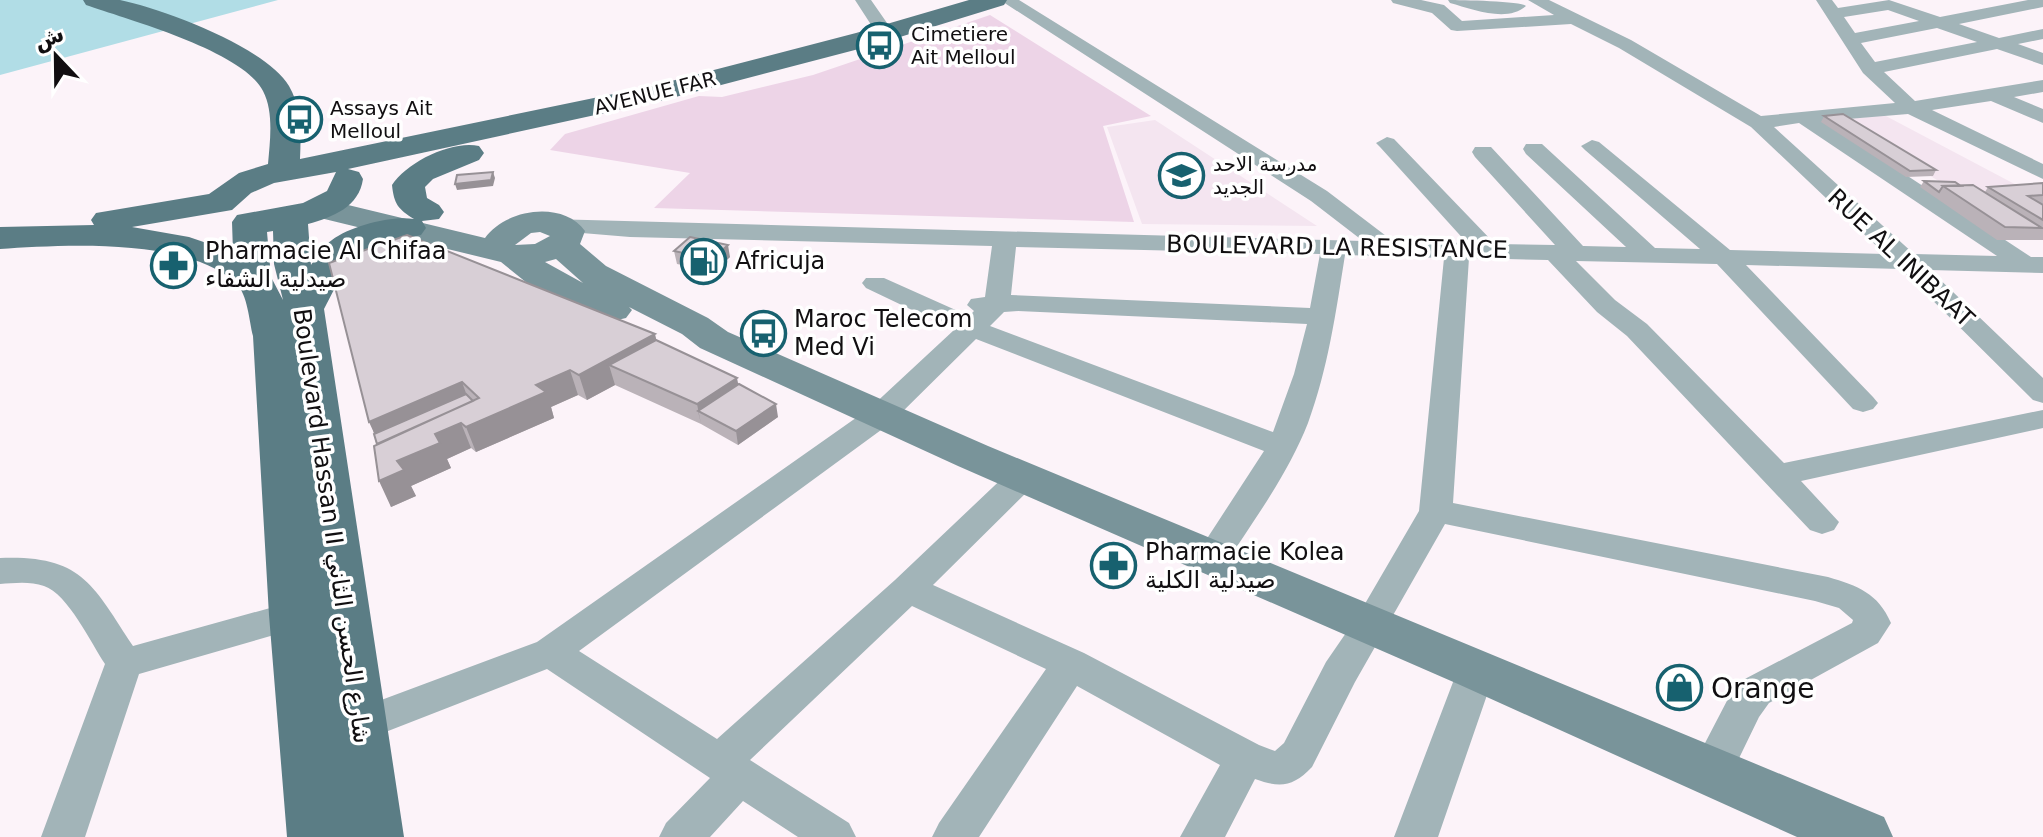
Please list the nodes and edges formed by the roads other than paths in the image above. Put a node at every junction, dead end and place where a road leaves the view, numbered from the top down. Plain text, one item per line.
1 (95, 0) edge
2 (863, 0) edge
3 (1456, 0) edge
4 (1010, 1) edge
5 (1538, 1) edge
6 (1412, 2) edge
7 (2043, 2) edge
8 (1829, 7) edge
9 (1570, 19) junction
10 (1938, 22) junction
11 (885, 33) junction
12 (2043, 34) edge
13 (1848, 40) junction
14 (1998, 43) junction
15 (2043, 59) edge
16 (1870, 69) junction
17 (2043, 86) edge
18 (1995, 95) junction
19 (1911, 108) junction
20 (1803, 116) junction
21 (2043, 117) edge
22 (1758, 123) junction
23 (511, 136) junction
24 (1387, 143) dead end
25 (1592, 146) dead end
26 (1534, 149) dead end
27 (1483, 152) dead end
28 (297, 169) junction
29 (2043, 172) edge
30 (295, 204) junction
31 (418, 220) junction
32 (554, 233) junction
33 (0, 236) edge
34 (1005, 239) junction
35 (1334, 246) junction
36 (1386, 247) junction
37 (1472, 250) junction
38 (507, 252) junction
39 (1565, 252) junction
40 (1648, 255) junction
41 (1724, 257) junction
42 (1908, 262) junction
43 (2034, 265) edge
44 (252, 277) junction
45 (875, 283) dead end
46 (997, 304) junction
47 (305, 309) junction
48 (939, 312) junction
49 (1322, 317) junction
50 (974, 329) junction
51 (714, 340) junction
52 (2043, 361) edge
53 (2011, 362) junction
54 (2043, 394) edge
55 (1863, 403) dead end
56 (881, 415) junction
57 (2043, 419) edge
58 (1282, 447) junction
59 (1779, 475) junction
60 (1023, 477) junction
61 (1436, 511) junction
62 (1822, 522) dead end
63 (1212, 557) junction
64 (0, 571) edge
65 (908, 589) junction
66 (318, 608) junction
67 (1372, 624) junction
68 (550, 652) junction
69 (124, 663) junction
70 (1071, 664) junction
71 (1477, 669) junction
72 (359, 725) junction
73 (311, 743) junction
74 (1245, 758) junction
75 (730, 768) junction
76 (1712, 770) junction
77 (1789, 822) edge
78 (63, 837) edge
79 (319, 837) edge
80 (372, 837) edge
81 (681, 837) edge
82 (834, 837) edge
83 (954, 837) edge
84 (1202, 837) edge
85 (1416, 837) edge
86 (1862, 837) edge

1 - 28 main road
2 - 11 street
3 - 5 street
4 - 11 main road, AVENUE FAR
4 - 23 main road, AVENUE FAR
4 - 36 street
5 - 9 street, RUE AL INIBAAT
6 - 9 street
7 - 10 street
8 - 10 street
8 - 13 street
9 - 22 street, RUE AL INIBAAT
10 - 13 street
10 - 14 street
11 - 28 main road, AVENUE FAR
12 - 14 street
13 - 16 street
14 - 15 street
14 - 16 street
16 - 19 street
17 - 18 street
18 - 19 street
18 - 21 street
19 - 20 street
19 - 29 street
20 - 22 street
20 - 43 street
22 - 42 street, RUE AL INIBAAT
23 - 30 main road, AVENUE FAR
23 - 31 main road
24 - 37 street
25 - 41 street
26 - 40 street
27 - 39 street
28 - 30 main road
28 - 30 main road, AVENUE FAR
30 - 31 main road
30 - 33 main road, AVENUE FAR
30 - 44 main road, Boulevard Hassan II شارع الحسن الثاني
30 - 47 main road, Boulevard Hassan II شارع الحسن الثاني
31 - 32 main road
31 - 38 main road
31 - 47 main road
32 - 34 street, BOULEVARD LA RESISTANCE
32 - 38 main road
32 - 51 main road
33 - 44 main road
34 - 35 street, BOULEVARD LA RESISTANCE
34 - 46 street
35 - 36 street, BOULEVARD LA RESISTANCE
35 - 49 street
36 - 37 street, BOULEVARD LA RESISTANCE
37 - 39 street, BOULEVARD LA RESISTANCE
37 - 61 street
38 - 51 main road
39 - 40 street, BOULEVARD LA RESISTANCE
39 - 59 street
40 - 41 street, BOULEVARD LA RESISTANCE
41 - 42 street, BOULEVARD LA RESISTANCE
41 - 55 street
42 - 43 street, BOULEVARD LA RESISTANCE
42 - 53 street, RUE AL INIBAAT
44 - 66 main road, Boulevard Hassan II شارع الحسن الثاني
45 - 48 street
46 - 48 street
46 - 49 street
46 - 50 street
47 - 66 main road, Boulevard Hassan II شارع الحسن الثاني
48 - 50 street
49 - 58 street
50 - 56 street
50 - 58 street
51 - 56 main road
52 - 53 street
53 - 54 street, RUE AL INIBAAT
56 - 60 main road
56 - 68 street
57 - 59 street
58 - 63 street
59 - 62 street
60 - 63 main road
60 - 65 street
61 - 67 street
61 - 76 street
63 - 67 main road
64 - 69 street
65 - 70 street
65 - 75 street
66 - 69 street
66 - 72 main road, Boulevard Hassan II شارع الحسن الثاني
66 - 73 main road, Boulevard Hassan II شارع الحسن الثاني
67 - 71 main road
67 - 74 street
68 - 72 street
68 - 75 street
69 - 78 street
70 - 74 street
70 - 83 street
71 - 76 main road
71 - 85 street
72 - 73 street
72 - 80 main road, Boulevard Hassan II شارع الحسن الثاني
73 - 79 main road, Boulevard Hassan II شارع الحسن الثاني
74 - 84 street
75 - 81 street
75 - 82 street
76 - 77 main road
77 - 86 main road

